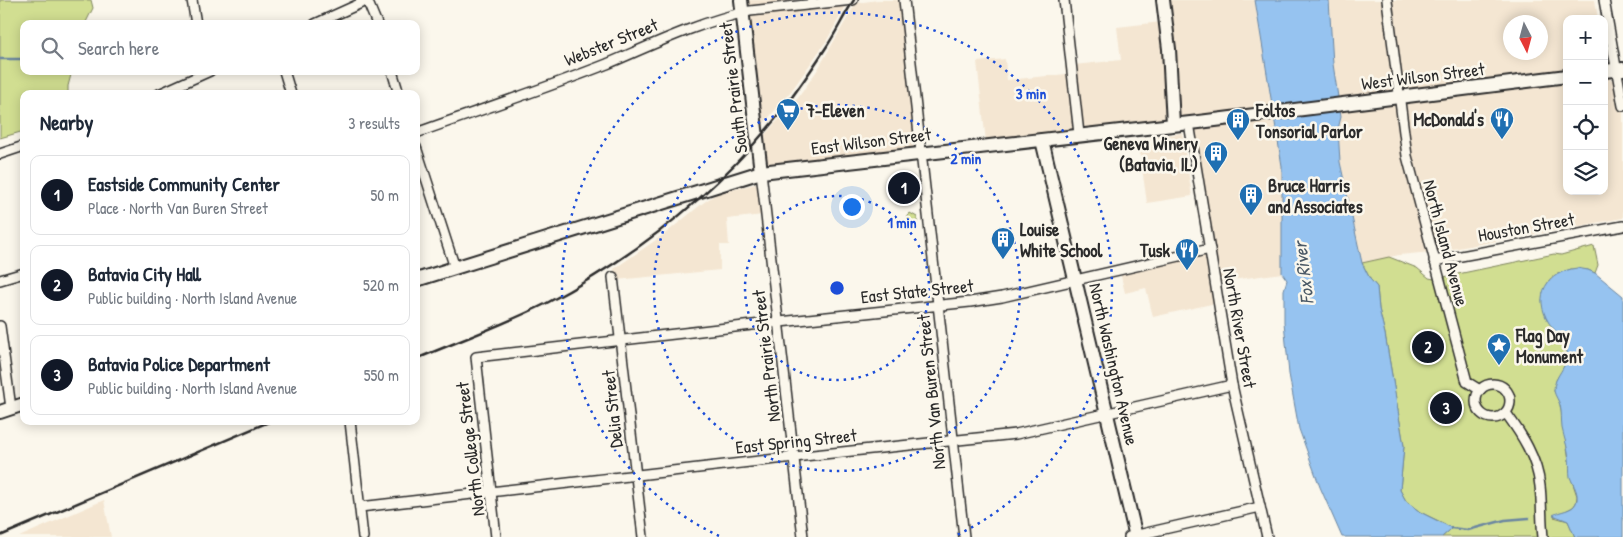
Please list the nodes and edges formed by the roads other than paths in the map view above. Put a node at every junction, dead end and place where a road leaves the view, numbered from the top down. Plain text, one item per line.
1 (192, 0) edge
2 (368, 0) edge
3 (853, 0) edge
4 (904, 0) edge
5 (1064, 0) edge
6 (1163, 0) edge
7 (1387, 0) edge
8 (1604, 0) edge
9 (741, 6) edge
10 (195, 20) edge
11 (324, 20) edge
12 (376, 20) edge
13 (1615, 70) edge
14 (199, 75) edge
15 (285, 75) edge
16 (393, 75) edge
17 (1563, 76) edge
18 (167, 90) edge
19 (290, 90) edge
20 (398, 90) edge
21 (1398, 97) junction
22 (1344, 104) joint
23 (1623, 106) edge
24 (1189, 123) junction
25 (1173, 124) junction
26 (420, 132) edge
27 (1080, 134) junction
28 (1042, 140) junction
29 (20, 147) edge
30 (922, 153) junction
31 (0, 154) edge
32 (420, 159) edge
33 (762, 172) junction
34 (1623, 226) edge
35 (1210, 249) junction
36 (1434, 261) junction
37 (455, 268) junction
38 (20, 274) edge
39 (613, 278) dead end
40 (420, 279) edge
41 (1076, 279) junction
42 (0, 280) edge
43 (938, 306) junction
44 (778, 322) junction
45 (0, 326) edge
46 (620, 340) junction
47 (476, 357) joint
48 (1232, 385) junction
49 (1480, 390) junction
50 (20, 405) edge
51 (5, 410) edge
52 (1506, 413) junction
53 (1107, 414) junction
54 (350, 425) edge
55 (953, 441) junction
56 (794, 457) junction
57 (636, 476) junction
58 (491, 493) junction
59 (360, 507) junction
60 (1260, 507) junction
61 (1134, 536) edge
62 (363, 537) edge
63 (496, 537) edge
64 (643, 537) edge
65 (803, 537) edge
66 (964, 537) edge
67 (1267, 537) edge
68 (1543, 537) edge

1 - 10 street
2 - 11 street
2 - 12 street
3 - 9 street, Webster Street
4 - 30 street, North Van Buren Street
5 - 27 street
6 - 25 main road
7 - 21 street, North Island Avenue
8 - 13 street
9 - 26 street, Webster Street
9 - 33 main road, South Prairie Street
13 - 23 street
14 - 18 street
15 - 19 street
16 - 20 street
17 - 21 main road, West Wilson Street
21 - 22 main road, West Wilson Street
21 - 36 street, North Island Avenue
22 - 24 main road, East Wilson Street
24 - 25 main road, East Wilson Street
24 - 35 street, North River Street
25 - 27 main road, East Wilson Street
27 - 28 main road, East Wilson Street
28 - 30 main road, East Wilson Street
28 - 41 main road, North Washington Avenue
29 - 31 street
30 - 33 main road, East Wilson Street
30 - 43 street, North Van Buren Street
32 - 37 street
33 - 37 main road, East Wilson Street
33 - 44 street, North Prairie Street
34 - 36 street, Houston Street
35 - 41 street, East State Street
35 - 48 street, North River Street
36 - 49 street, North Island Avenue
37 - 40 main road, East Wilson Street
38 - 42 street
39 - 46 street, Delia Street
41 - 43 street, East State Street
41 - 53 main road, North Washington Avenue
43 - 44 street, East State Street
43 - 55 street, North Van Buren Street
44 - 46 street, East State Street
44 - 56 street, North Prairie Street
45 - 51 street
46 - 47 street, East State Street
46 - 57 street, Delia Street
47 - 58 street, North College Street
48 - 53 street, East Spring Street
48 - 60 street, North River Street
49 - 52 street
49 - 52 street
50 - 51 main road
52 - 68 street
53 - 55 street, East Spring Street
53 - 61 main road, North Washington Avenue
54 - 59 street
55 - 56 street, East Spring Street
55 - 66 street, North Van Buren Street
56 - 57 street, East Spring Street
56 - 65 street, North Prairie Street
57 - 58 street, East Spring Street
57 - 64 street, Delia Street
58 - 59 street, East Spring Street
58 - 63 street, North College Street
59 - 62 street
60 - 61 street
60 - 67 street, North River Street

